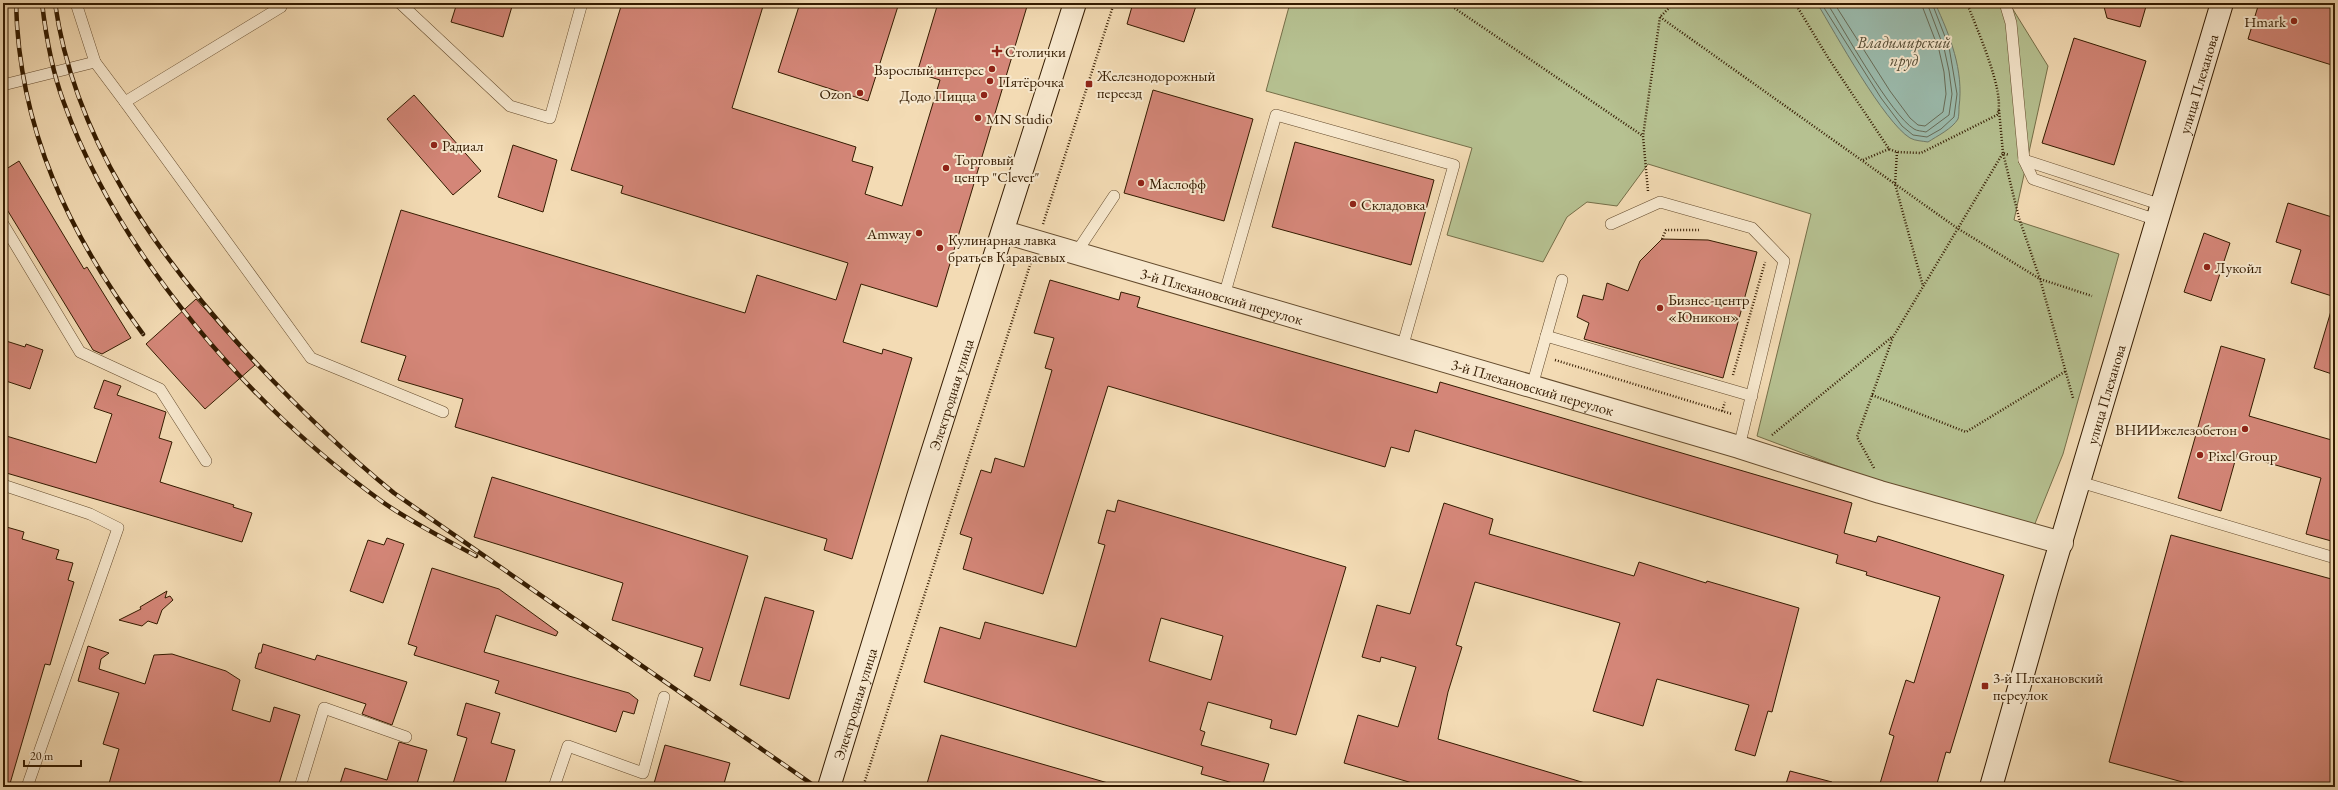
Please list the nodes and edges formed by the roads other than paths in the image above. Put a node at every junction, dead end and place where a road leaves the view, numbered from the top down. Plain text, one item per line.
1 (76, 3) edge
2 (278, 3) edge
3 (400, 3) edge
4 (582, 3) edge
5 (1075, 3) edge
6 (2005, 3) edge
7 (2222, 3) edge
8 (95, 62) junction
9 (3, 85) edge
10 (125, 102) junction
11 (2024, 160) junction
12 (1114, 196) dead end
13 (2160, 212) junction
14 (3, 224) edge
15 (1611, 224) dead end
16 (1004, 232) junction
17 (1076, 253) junction
18 (1562, 280) dead end
19 (1224, 296) junction
20 (1546, 336) junction
21 (1402, 348) junction
22 (1532, 386) junction
23 (1752, 396) junction
24 (443, 412) dead end
25 (1739, 447) junction
26 (206, 462) dead end
27 (2080, 482) junction
28 (3, 485) edge
29 (2062, 543) junction
30 (2335, 558) edge
31 (664, 697) dead end
32 (406, 736) dead end
33 (27, 787) edge
34 (300, 787) edge
35 (554, 787) edge
36 (829, 787) edge
37 (1991, 787) edge

1 - 8 lane
2 - 10 lane
3 - 4 lane
5 - 16 street, Электродная улица
6 - 11 lane
7 - 13 street, улица Плеханова
8 - 9 lane
8 - 10 lane
10 - 24 lane
11 - 13 lane
11 - 13 lane
12 - 17 lane
13 - 27 street, улица Плеханова
14 - 26 lane
15 - 23 lane
16 - 17 street, 3-й Плехановский переулок
16 - 36 street, Электродная улица
17 - 19 street, 3-й Плехановский переулок
18 - 20 lane
19 - 21 street, 3-й Плехановский переулок
19 - 21 lane
20 - 22 lane
20 - 23 lane
21 - 22 street, 3-й Плехановский переулок
22 - 25 street, 3-й Плехановский переулок
23 - 25 lane
25 - 29 street, 3-й Плехановский переулок
27 - 29 street, улица Плеханова
27 - 30 lane
28 - 33 lane
29 - 37 street, улица Плеханова
31 - 35 lane
32 - 34 lane

